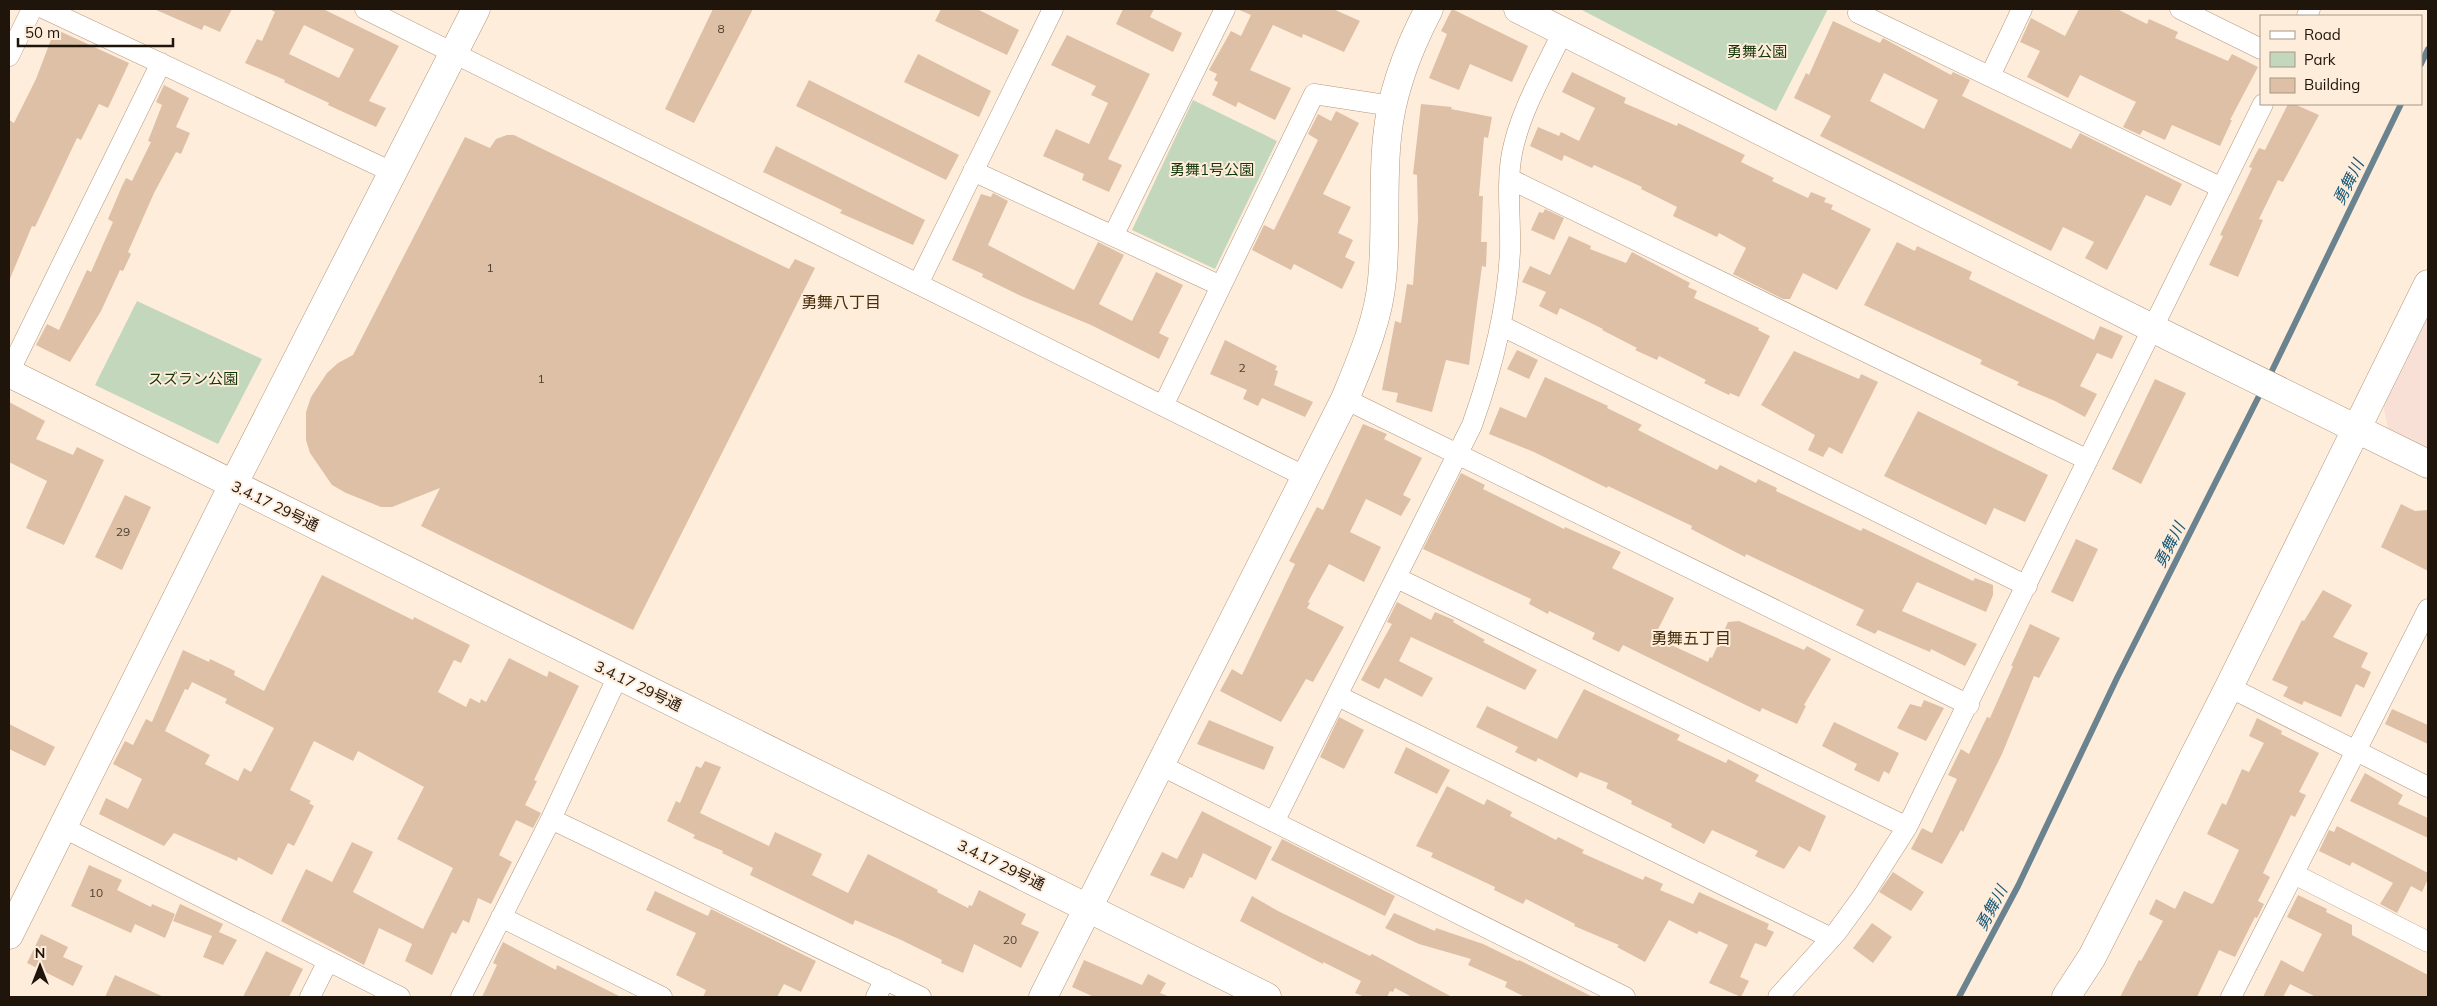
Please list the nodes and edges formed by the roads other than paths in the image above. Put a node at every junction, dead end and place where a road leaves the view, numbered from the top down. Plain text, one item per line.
1 (32, 9) edge
2 (45, 9) edge
3 (365, 9) edge
4 (476, 9) edge
5 (1053, 9) edge
6 (1225, 9) edge
7 (1429, 9) edge
8 (1518, 9) edge
9 (1860, 9) edge
10 (2022, 9) edge
11 (2180, 9) edge
12 (1563, 31) junction
13 (2260, 49) edge
14 (455, 52) junction
15 (9, 56) edge
16 (161, 63) junction
17 (1990, 76) junction
18 (2264, 105) edge
19 (1392, 106) junction
20 (973, 171) junction
21 (392, 172) junction
22 (1510, 179) junction
23 (2222, 188) junction
24 (1113, 236) junction
25 (918, 284) junction
26 (2428, 284) edge
27 (1221, 286) junction
28 (1502, 326) junction
29 (2153, 328) junction
30 (9, 372) edge
31 (1346, 400) junction
32 (1163, 406) junction
33 (2349, 426) junction
34 (1458, 455) junction
35 (2088, 460) junction
36 (2428, 464) edge
37 (1306, 478) junction
38 (233, 485) junction
39 (1397, 578) junction
40 (2027, 586) junction
41 (2428, 609) edge
42 (2423, 634) edge
43 (618, 676) junction
44 (2229, 687) junction
45 (1338, 696) junction
46 (1969, 704) junction
47 (2357, 751) junction
48 (1162, 766) junction
49 (2428, 787) edge
50 (551, 819) junction
51 (1274, 822) junction
52 (62, 827) junction
53 (1907, 827) junction
54 (2294, 874) junction
55 (1088, 908) junction
56 (501, 917) junction
57 (9, 935) edge
58 (1831, 938) junction
59 (2428, 942) edge
60 (328, 961) junction
61 (885, 978) junction
62 (310, 997) edge
63 (400, 997) edge
64 (461, 997) edge
65 (662, 997) edge
66 (876, 997) edge
67 (921, 997) edge
68 (1043, 997) edge
69 (1267, 997) edge
70 (1625, 997) edge
71 (1778, 997) edge
72 (2066, 997) edge
73 (2231, 997) edge

1 - 15 street
2 - 16 street
3 - 14 street
4 - 14 street
5 - 20 street
6 - 24 street
7 - 19 street
8 - 12 street
9 - 17 street
10 - 17 street
11 - 13 street
12 - 22 street
12 - 29 street
14 - 21 street
14 - 25 street
16 - 21 street
16 - 30 street
17 - 23 street
18 - 23 street
19 - 27 street
19 - 31 street
20 - 24 street
20 - 25 street
21 - 38 street
22 - 28 street
22 - 35 street
23 - 29 street
24 - 27 street
25 - 32 street
26 - 33 street
27 - 32 street
28 - 34 street
28 - 40 street
29 - 33 street
29 - 35 street
30 - 38 street, 3.4.17 29号通
31 - 34 street
31 - 37 street
32 - 37 street
33 - 36 street
33 - 44 street
34 - 39 street
34 - 46 street
35 - 40 street
37 - 48 street
38 - 43 street, 3.4.17 29号通
38 - 52 street
39 - 45 street
39 - 53 street
40 - 46 street
41 - 42 street
42 - 47 street
43 - 50 street
43 - 55 street, 3.4.17 29号通
44 - 47 street
44 - 72 street
45 - 51 street
45 - 58 street
46 - 53 street
47 - 49 street
47 - 54 street
48 - 51 street
48 - 55 street
50 - 56 street
50 - 61 street
51 - 70 street
52 - 57 street
52 - 60 street
53 - 58 street
54 - 59 street
54 - 73 street
55 - 68 street
55 - 69 street, 3.4.17 29号通
56 - 64 street
56 - 65 street
58 - 71 street
60 - 62 street
60 - 63 street
61 - 66 street
61 - 67 street

